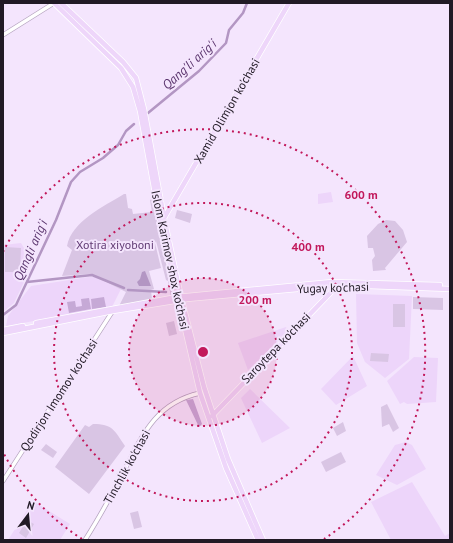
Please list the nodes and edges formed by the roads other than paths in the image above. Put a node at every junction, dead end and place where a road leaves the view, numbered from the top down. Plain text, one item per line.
1 (54, 3) edge
2 (61, 3) edge
3 (289, 3) edge
4 (3, 35) edge
5 (149, 146) junction
6 (164, 218) junction
7 (339, 284) junction
8 (450, 286) edge
9 (450, 289) edge
10 (179, 299) junction
11 (114, 310) junction
12 (3, 330) edge
13 (3, 333) edge
14 (200, 393) junction
15 (212, 416) junction
16 (3, 482) edge
17 (246, 508) junction
18 (85, 540) edge
19 (258, 540) edge
20 (263, 540) edge

1 - 4 street
1 - 5 main road, Islom Karimov shox ko'chasi
2 - 5 main road, Islom Karimov shox ko'chasi
3 - 6 main road, Xamid Olimjon ko'chasi
5 - 6 main road, Islom Karimov shox ko'chasi
5 - 10 main road, Islom Karimov shox ko'chasi
6 - 10 main road, Islom Karimov shox ko'chasi
7 - 8 main road, Yugay ko'chasi
7 - 9 main road, Yugay ko'chasi
7 - 10 main road, Yugay ko'chasi
7 - 15 main road, Saroytepa ko'chasi
10 - 11 main road, Yugay ko'chasi
10 - 14 main road, Islom Karimov shox ko'chasi
10 - 15 main road, Islom Karimov shox ko'chasi
11 - 12 main road, Yugay ko'chasi
11 - 13 main road, Yugay ko'chasi
11 - 16 street, Qodirjon Imomov ko'chasi
14 - 17 main road, Islom Karimov shox ko'chasi
14 - 18 street, Tinchlik ko'chasi
15 - 17 main road, Islom Karimov shox ko'chasi
17 - 19 main road, Islom Karimov shox ko'chasi
17 - 20 main road, Islom Karimov shox ko'chasi

